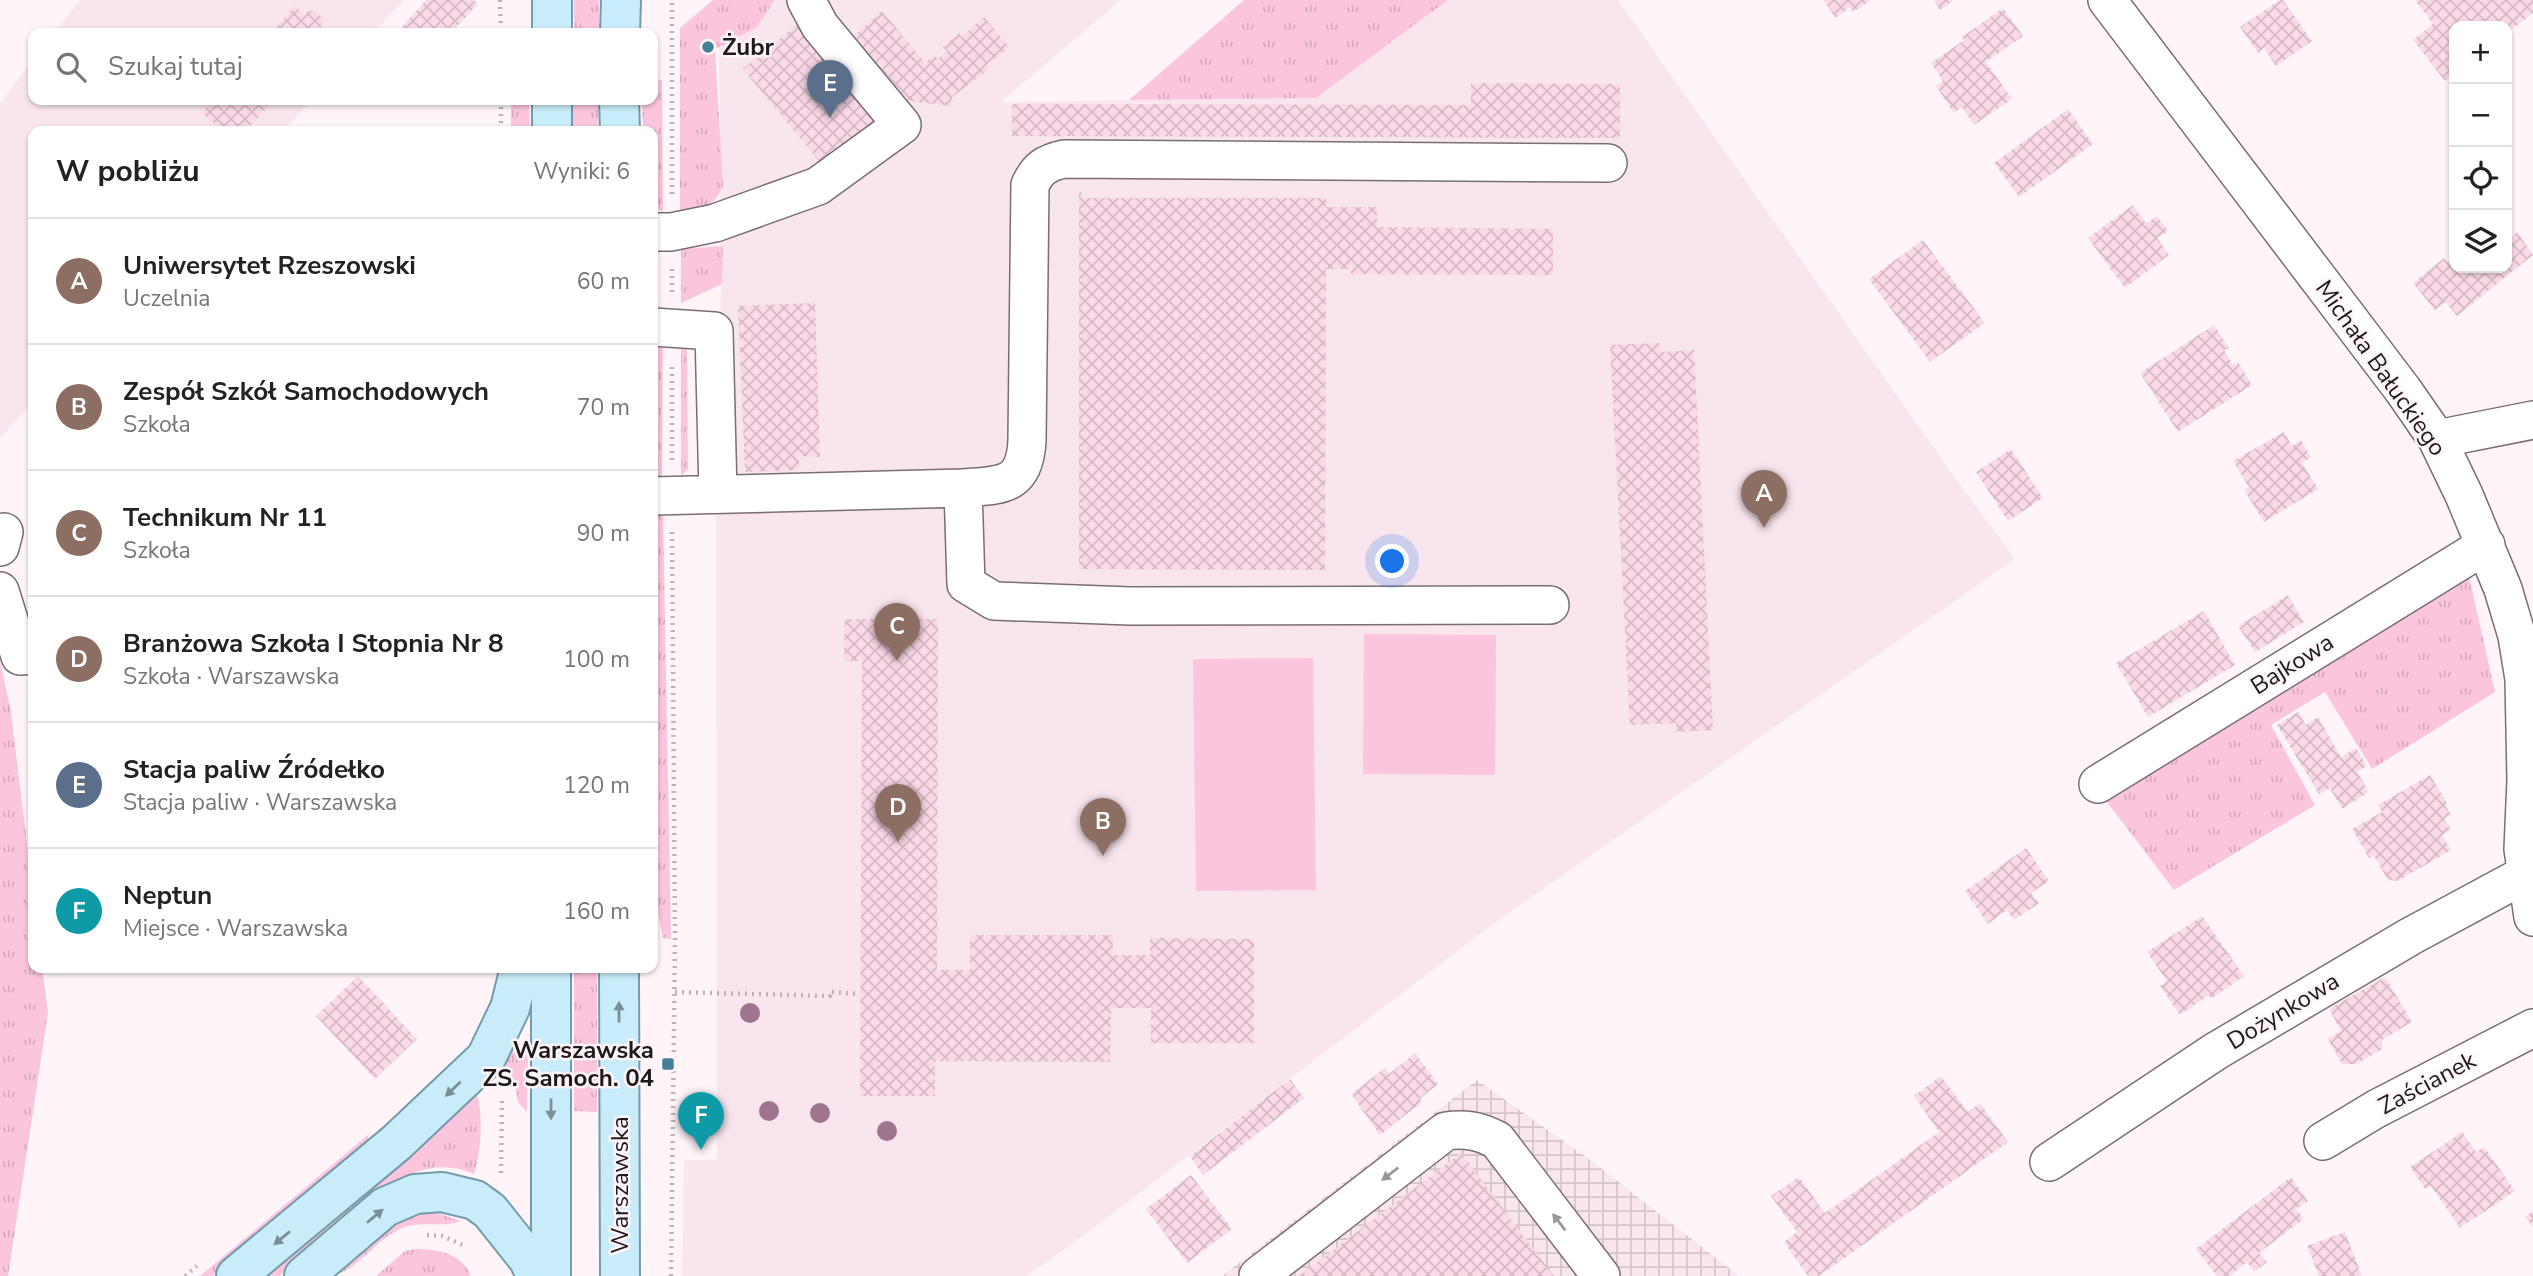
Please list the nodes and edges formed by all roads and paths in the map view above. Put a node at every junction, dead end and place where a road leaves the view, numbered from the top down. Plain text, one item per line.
1 (500, 0) edge
2 (552, 0) edge
3 (621, 0) edge
4 (672, 0) edge
5 (806, 0) edge
6 (2108, 0) edge
7 (500, 28) edge
8 (552, 28) edge
9 (620, 28) edge
10 (501, 105) edge
11 (552, 105) edge
12 (619, 105) edge
13 (501, 126) edge
14 (552, 126) edge
15 (620, 126) edge
16 (1608, 163) dead end
17 (662, 232) edge
18 (662, 327) edge
19 (2533, 419) edge
20 (2437, 439) junction
21 (963, 488) junction
22 (718, 494) junction
23 (662, 496) edge
24 (2486, 545) junction
25 (0, 591) edge
26 (1550, 605) dead end
27 (27, 655) edge
28 (2098, 784) dead end
29 (2527, 856) edge
30 (2533, 916) edge
31 (519, 973) edge
32 (551, 973) edge
33 (619, 973) edge
34 (675, 992) junction
35 (860, 994) dead end
36 (2533, 1028) edge
37 (486, 1058) junction
38 (2323, 1141) dead end
39 (2049, 1162) dead end
40 (490, 1211) junction
41 (420, 1235) dead end
42 (236, 1276) edge
43 (304, 1276) edge
44 (536, 1276) edge
45 (551, 1276) edge
46 (620, 1276) edge
47 (626, 1276) edge
48 (671, 1276) edge
49 (1258, 1276) edge
50 (1601, 1276) edge

1 - 7 path
2 - 8 main road
3 - 9 main road
4 - 17 path
5 - 17 street
6 - 20 street, Michała Bałuckiego
10 - 13 path
11 - 14 main road
12 - 15 main road
16 - 21 street
17 - 18 path
18 - 22 street
18 - 23 path
19 - 20 street
20 - 24 street, Michała Bałuckiego
21 - 22 street
21 - 26 street
22 - 23 street
23 - 34 path
24 - 28 street, Bajkowa
24 - 29 street, Michała Bałuckiego
25 - 27 street
29 - 30 street, Michała Bałuckiego
29 - 39 street, Dożynkowa
31 - 37 main road
32 -> 45 main road
46 -> 33 main road, Warszawska
34 - 35 path
34 - 48 path
36 - 38 street, Zaścianek
37 - 40 path
37 -> 42 main road
40 - 41 path
43 -> 40 main road
40 - 44 main road
46 - 47 street
50 -> 49 street

